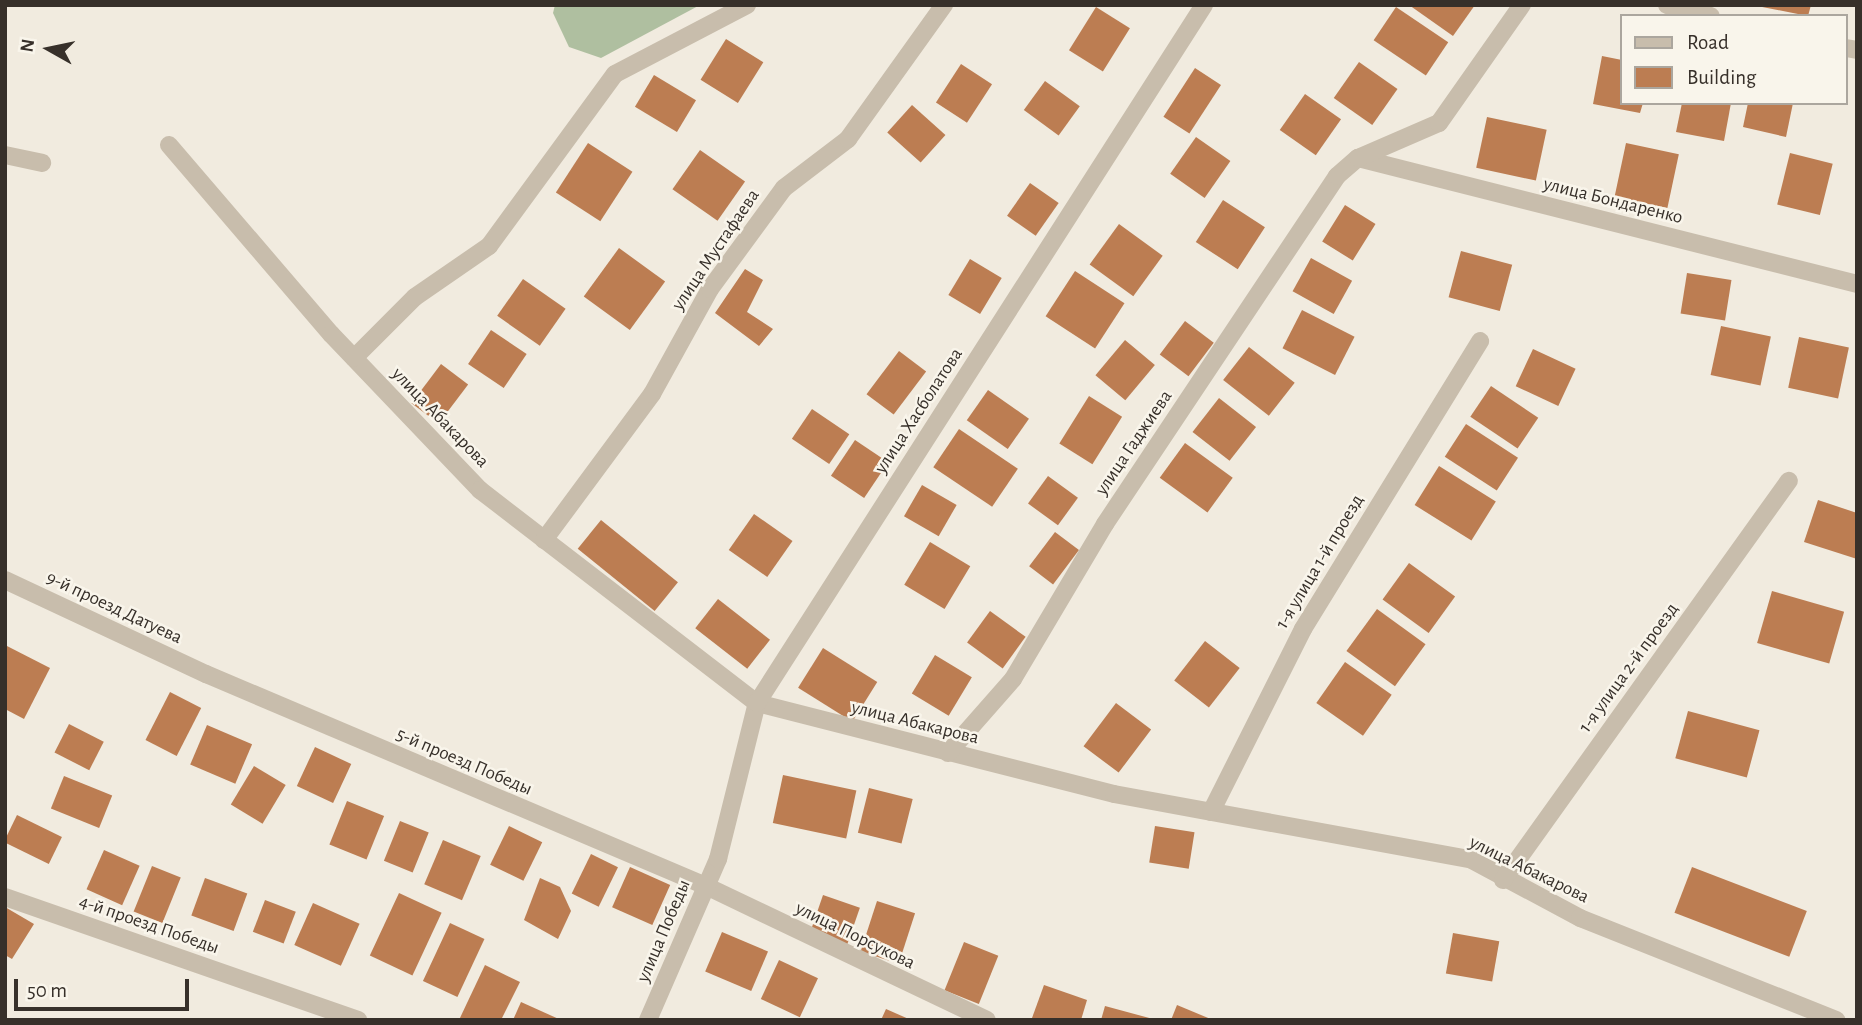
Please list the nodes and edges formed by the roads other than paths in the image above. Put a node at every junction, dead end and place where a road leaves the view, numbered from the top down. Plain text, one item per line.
1 (747, 5) edge
2 (944, 5) edge
3 (1204, 5) edge
4 (1522, 5) edge
5 (1667, 5) edge
6 (1703, 14) edge
7 (169, 145) dead end
8 (5, 155) edge
9 (1358, 158) junction
10 (42, 163) dead end
11 (1857, 284) edge
12 (1480, 341) dead end
13 (354, 358) junction
14 (1789, 481) dead end
15 (544, 540) junction
16 (5, 580) edge
17 (206, 674) joint
18 (757, 703) junction
19 (948, 753) junction
20 (1211, 812) junction
21 (718, 859) joint
22 (1503, 880) junction
23 (706, 886) junction
24 (5, 897) edge
25 (358, 1020) edge
26 (648, 1020) edge
27 (986, 1020) edge
28 (1836, 1020) edge

1 - 13 street
2 - 15 street, улица Мустафаева
3 - 18 street, улица Хасболатова
4 - 9 street
5 - 6 street
7 - 13 street, улица Абакарова
8 - 10 street
9 - 11 street, улица Бондаренко
9 - 19 street, улица Гаджиева
12 - 20 street, 1-я улица 1-й проезд
13 - 15 street, улица Абакарова
14 - 22 street, 1-я улица 2-й проезд
15 - 18 street, улица Абакарова
16 - 17 street, 9-й проезд Датуева
17 - 23 street, 5-й проезд Победы
18 - 19 street, улица Абакарова
18 - 21 street, улица Хасболатова
19 - 20 street, улица Абакарова
20 - 22 street, улица Абакарова
21 - 23 street, улица Победы
22 - 28 street, улица Абакарова
23 - 26 street, улица Победы
23 - 27 street, улица Порсукова
24 - 25 street, 4-й проезд Победы

